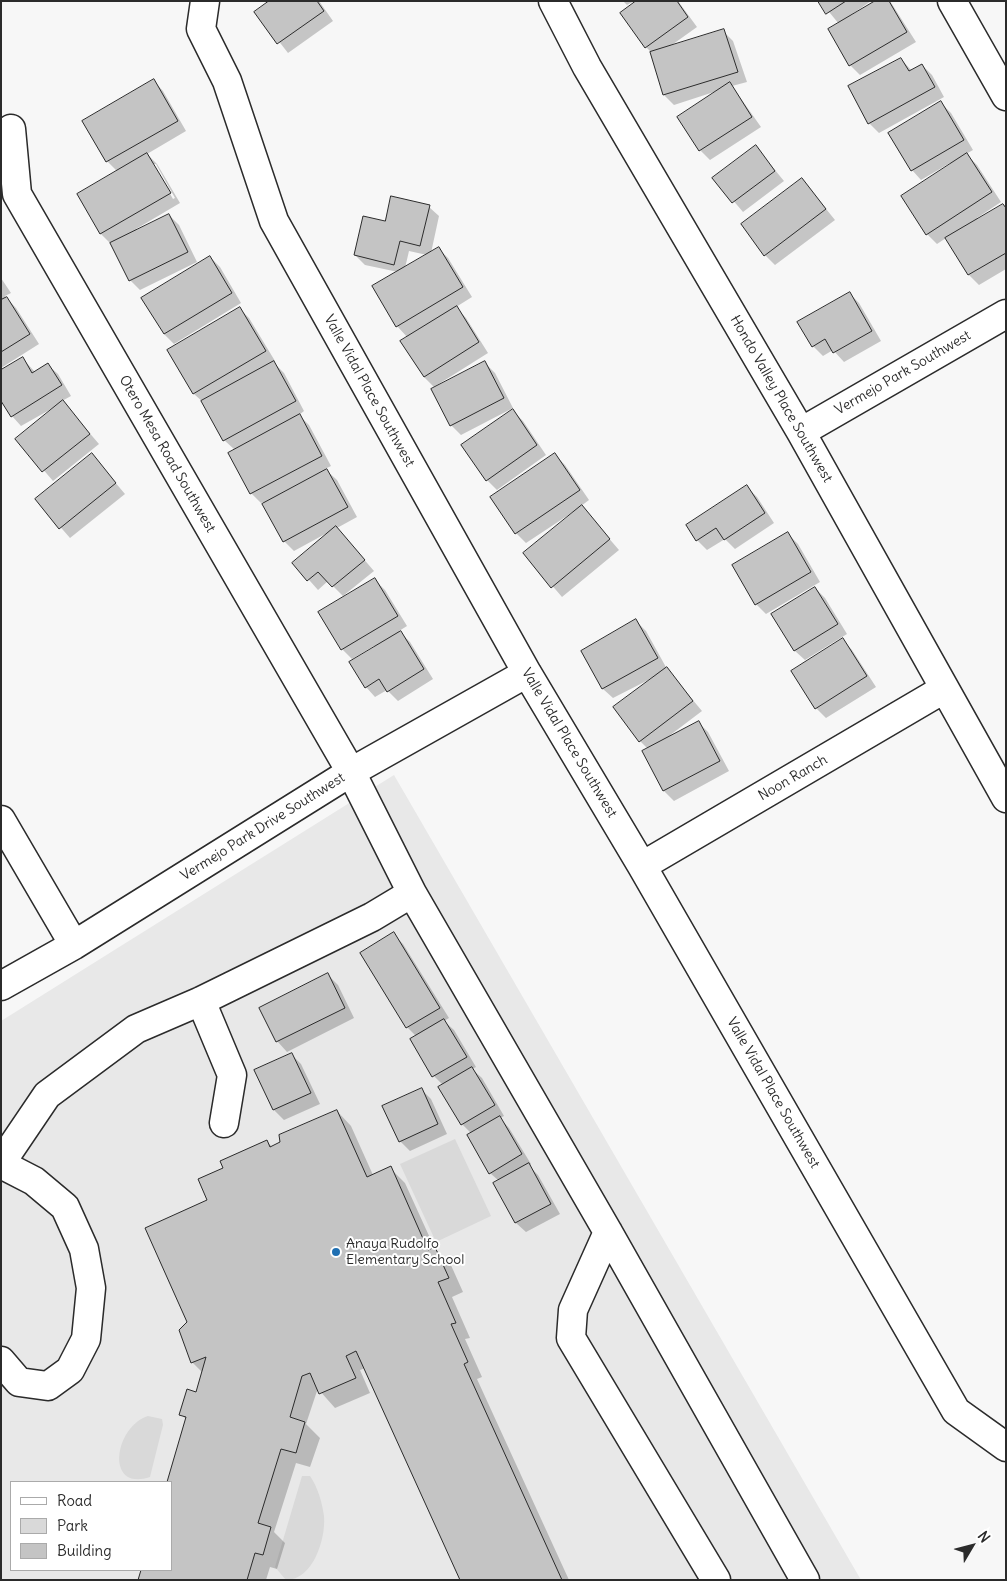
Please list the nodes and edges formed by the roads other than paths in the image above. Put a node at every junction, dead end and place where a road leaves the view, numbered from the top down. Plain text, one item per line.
1 (205, 1) edge
2 (553, 1) edge
3 (952, 1) edge
4 (1006, 96) edge
5 (11, 129) dead end
6 (1006, 314) edge
7 (801, 432) junction
8 (527, 673) junction
9 (944, 689) junction
10 (351, 772) junction
11 (1006, 798) edge
12 (1, 820) edge
13 (642, 866) junction
14 (412, 893) junction
15 (74, 946) junction
16 (1, 986) edge
17 (201, 1001) junction
18 (224, 1123) dead end
19 (1, 1164) edge
20 (608, 1232) junction
21 (1, 1361) edge
22 (1006, 1447) edge
23 (716, 1580) edge
24 (805, 1580) edge

1 - 8 street, Valle Vidal Place Southwest
2 - 7 street, Hondo Valley Place Southwest
3 - 4 street
5 - 10 street, Otero Mesa Road Southwest
6 - 7 street, Vermejo Park Southwest
7 - 9 street, Hondo Valley Place Southwest
8 - 10 street, Vermejo Park Drive Southwest
8 - 13 street, Valle Vidal Place Southwest
9 - 11 street, Hondo Valley Place Southwest
9 - 13 street, Noon Ranch
10 - 14 street, Otero Mesa Road Southwest
10 - 15 street, Vermejo Park Drive Southwest
12 - 15 street
13 - 22 street, Valle Vidal Place Southwest
14 - 17 street
14 - 20 street, Otero Mesa Road Southwest
15 - 16 street, Vermejo Park Drive Southwest
17 - 18 street
17 - 19 street
19 - 21 street
20 - 23 street
20 - 24 street, Otero Mesa Road Southwest

